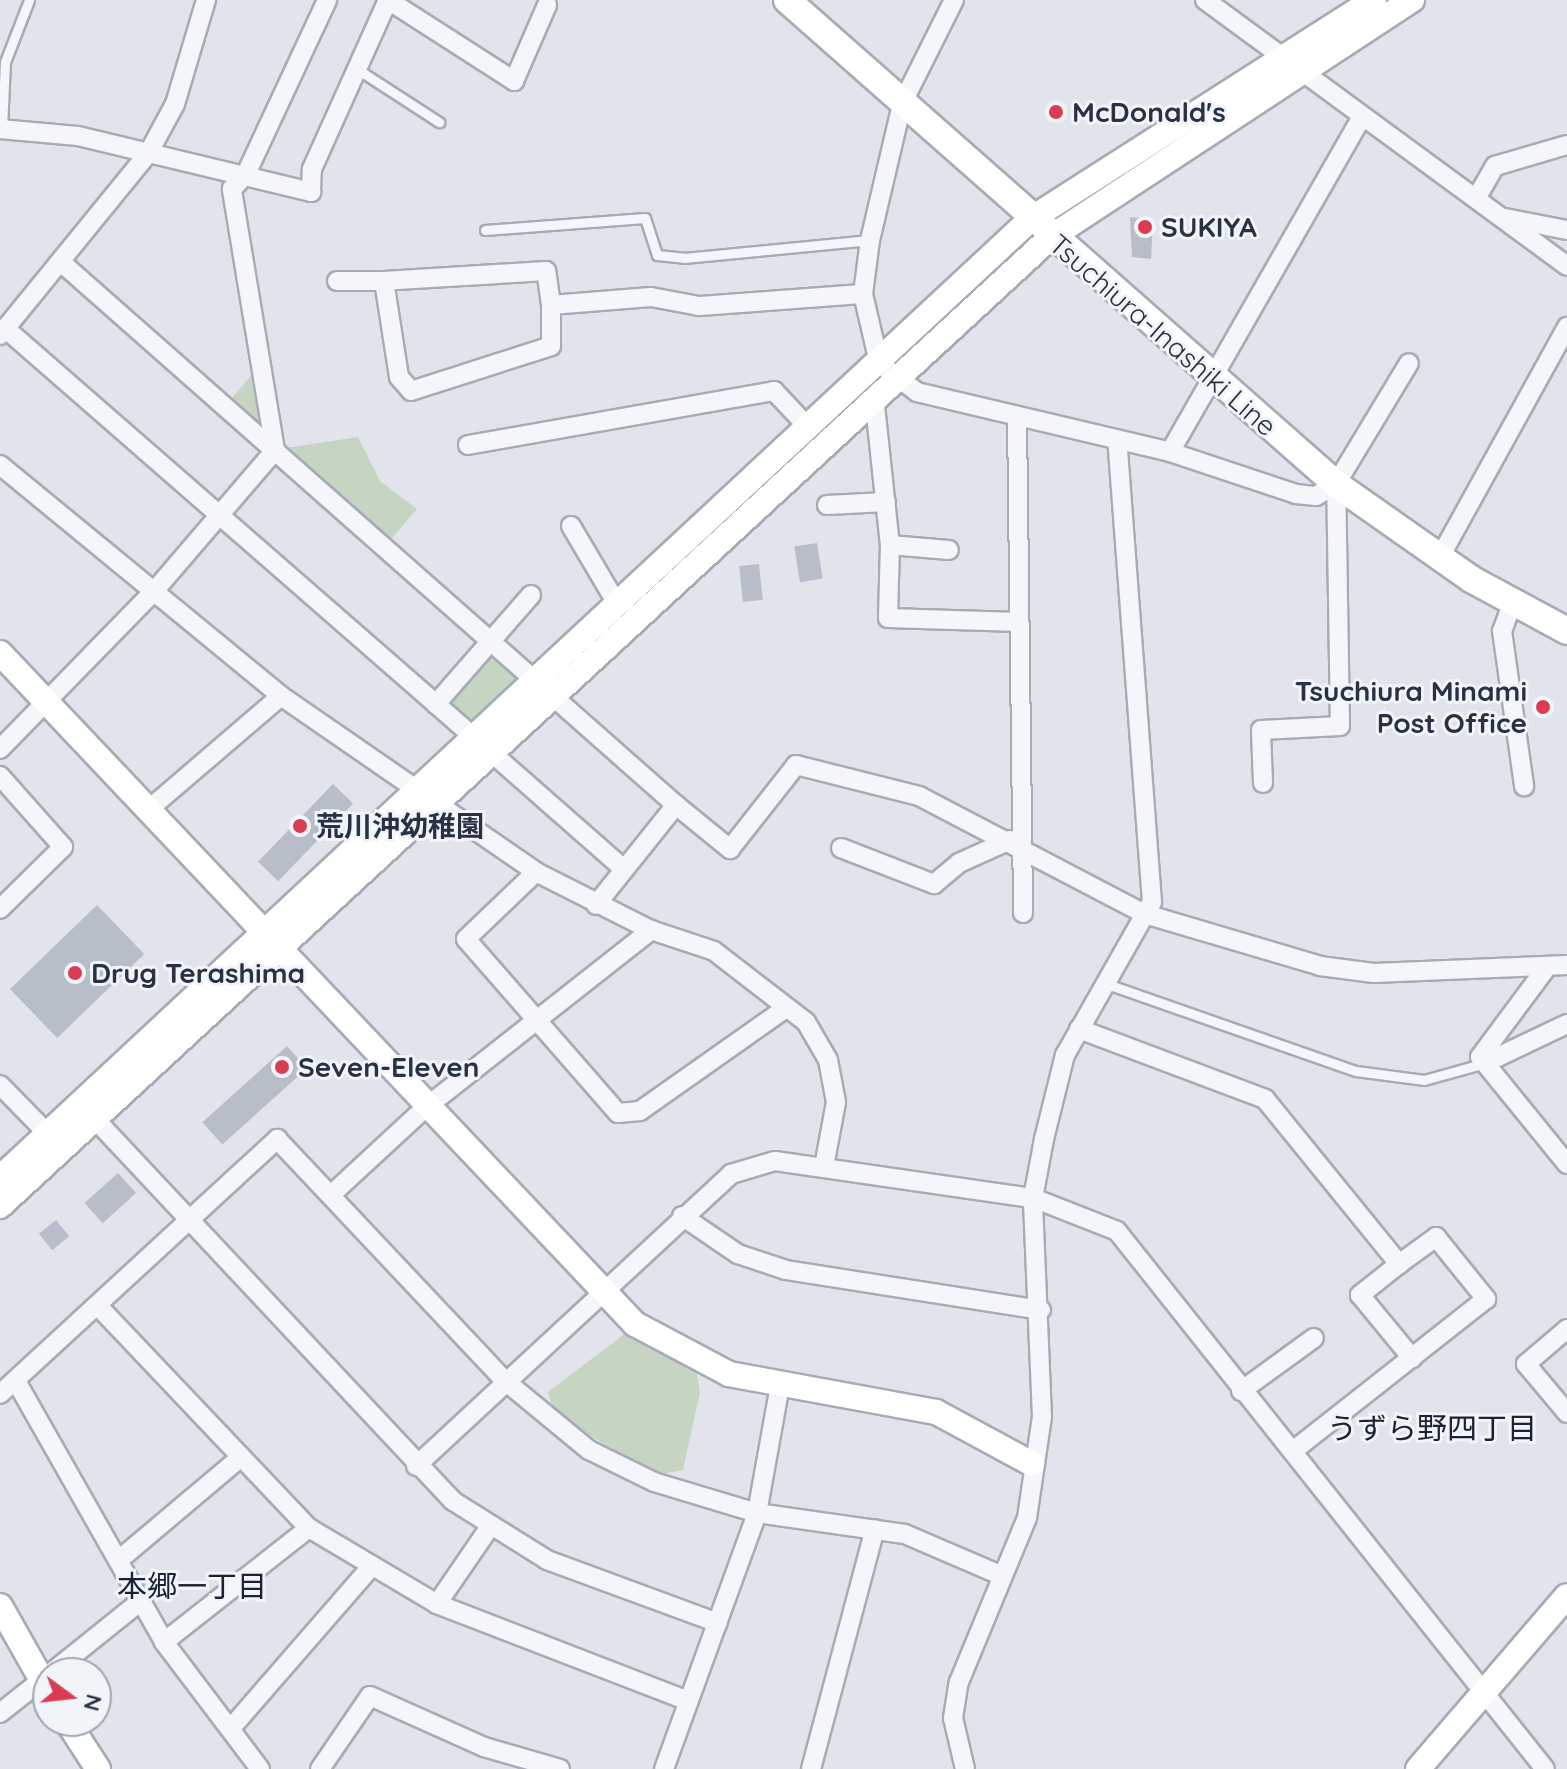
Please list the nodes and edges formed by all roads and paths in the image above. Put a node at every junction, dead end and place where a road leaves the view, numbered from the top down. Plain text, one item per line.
1 (30, 0) edge
2 (206, 0) edge
3 (327, 0) edge
4 (388, 0) edge
5 (787, 0) edge
6 (954, 0) edge
7 (1205, 0) edge
8 (1374, 0) edge
9 (1412, 0) edge
10 (547, 5) dead end
11 (1278, 60) junction
12 (2, 65) edge
13 (357, 69) junction
14 (1299, 74) junction
15 (902, 104) junction
16 (1360, 120) junction
17 (439, 122) dead end
18 (1, 129) edge
19 (1567, 145) edge
20 (149, 152) junction
21 (246, 174) junction
22 (1477, 197) junction
23 (1498, 217) junction
24 (1041, 228) junction
25 (485, 230) dead end
26 (1567, 230) edge
27 (870, 240) junction
28 (62, 263) junction
29 (1567, 266) edge
30 (337, 281) dead end
31 (384, 281) junction
32 (863, 294) junction
33 (551, 305) junction
34 (1567, 327) edge
35 (3, 332) edge
36 (1409, 363) dead end
37 (886, 370) junction
38 (1209, 379) junction
39 (874, 396) junction
40 (1017, 416) junction
41 (808, 427) junction
42 (1117, 441) junction
43 (468, 445) dead end
44 (275, 450) junction
45 (1170, 452) junction
46 (0, 465) edge
47 (1336, 484) junction
48 (886, 502) junction
49 (827, 505) dead end
50 (217, 517) junction
51 (571, 526) dead end
52 (890, 545) junction
53 (949, 550) dead end
54 (1440, 557) junction
55 (156, 589) junction
56 (531, 595) dead end
57 (616, 602) junction
58 (1512, 604) junction
59 (1019, 622) junction
60 (1567, 631) edge
61 (493, 640) junction
62 (0, 653) edge
63 (545, 686) junction
64 (281, 696) junction
65 (46, 699) junction
66 (436, 704) junction
67 (483, 747) junction
68 (0, 749) edge
69 (0, 776) edge
70 (1263, 783) dead end
71 (1524, 786) dead end
72 (421, 788) junction
73 (441, 802) junction
74 (676, 805) junction
75 (148, 810) junction
76 (1016, 843) junction
77 (841, 848) dead end
78 (624, 869) junction
79 (536, 872) junction
80 (596, 905) junction
81 (0, 909) edge
82 (1023, 913) dead end
83 (1145, 914) junction
84 (651, 930) junction
85 (263, 931) junction
86 (280, 950) junction
87 (1567, 965) edge
88 (1544, 971) junction
89 (1107, 984) junction
90 (786, 1008) junction
91 (1567, 1024) edge
92 (535, 1025) junction
93 (1079, 1029) junction
94 (1485, 1063) junction
95 (0, 1085) edge
96 (425, 1108) junction
97 (94, 1118) junction
98 (47, 1133) junction
99 (1567, 1164) edge
100 (824, 1167) junction
101 (0, 1178) edge
102 (333, 1193) junction
103 (1033, 1198) junction
104 (0, 1206) edge
105 (682, 1216) junction
106 (186, 1222) junction
107 (1399, 1264) junction
108 (600, 1294) junction
109 (99, 1307) junction
110 (1041, 1310) junction
111 (1567, 1329) edge
112 (1314, 1338) dead end
113 (1412, 1358) junction
114 (504, 1380) junction
115 (16, 1381) junction
116 (780, 1385) junction
117 (1241, 1391) junction
118 (0, 1394) edge
119 (1567, 1413) edge
120 (1293, 1451) junction
121 (241, 1457) junction
122 (1032, 1464) junction
123 (416, 1466) junction
124 (757, 1513) junction
125 (309, 1528) junction
126 (489, 1528) junction
127 (875, 1529) junction
128 (120, 1559) junction
129 (371, 1567) junction
130 (998, 1574) junction
131 (1567, 1596) edge
132 (142, 1600) junction
133 (437, 1604) junction
134 (0, 1606) edge
135 (718, 1623) junction
136 (164, 1642) junction
137 (32, 1657) edge
138 (74, 1657) edge
139 (32, 1691) edge
140 (1483, 1691) junction
141 (688, 1701) junction
142 (0, 1713) edge
143 (231, 1728) junction
144 (77, 1737) edge
145 (98, 1769) edge
146 (260, 1769) edge
147 (320, 1769) edge
148 (560, 1769) edge
149 (664, 1769) edge
150 (811, 1769) edge
151 (965, 1769) edge
152 (1418, 1769) edge
153 (1545, 1769) edge

1 - 12 lane
2 - 20 street
3 - 21 street
4 - 10 street
4 - 13 street
5 - 15 main road, Tsuchiura-Inashiki Line
6 - 15 street
7 - 11 street
8 - 11 street
9 - 14 street
11 - 14 street
11 - 24 street
12 - 18 lane
13 - 17 lane
13 - 21 street
14 - 16 street
14 - 24 street
15 - 24 main road, Tsuchiura-Inashiki Line
15 - 27 street
16 - 22 street
16 - 38 street
18 - 20 street
19 - 22 street
20 - 21 street
20 - 28 street
21 - 44 street
22 - 23 street
23 - 26 street
23 - 29 street
24 - 37 street
24 - 38 main road, Tsuchiura-Inashiki Line
25 - 27 lane
27 - 32 street
28 - 35 street
28 - 44 street
30 - 31 street
31 - 33 street
31 - 33 street
32 - 33 street
32 - 37 street
34 - 54 street
35 - 50 street
36 - 47 street
37 - 39 street
37 - 40 street
37 - 41 street
38 - 45 street
38 - 47 main road, Tsuchiura-Inashiki Line
39 - 48 street
39 - 63 street
40 - 42 street
40 - 59 street
41 - 43 street
41 - 57 street
42 - 45 street
42 - 83 street
44 - 50 street
44 - 61 street
45 - 47 street
46 - 55 street
47 - 54 main road, Tsuchiura-Inashiki Line
47 - 70 street
48 - 49 street
48 - 52 street
50 - 55 street
50 - 66 street
51 - 57 street
52 - 53 street
52 - 59 street
54 - 58 main road, Tsuchiura-Inashiki Line
55 - 64 street
55 - 65 street
56 - 61 street
57 - 63 street
58 - 60 main road, Tsuchiura-Inashiki Line
58 - 71 street
59 - 76 street
61 - 63 street
61 - 66 street
62 - 65 street
63 - 67 street
63 - 74 street
64 - 72 street
64 - 75 street
65 - 68 street
65 - 75 street
66 - 67 street
67 - 72 street
67 - 73 street
67 - 78 street
69 - 81 street
72 - 73 street
72 - 85 street
73 - 79 street
73 - 86 street
74 - 76 street
74 - 78 street
75 - 85 street
76 - 77 street
76 - 82 street
76 - 83 street
78 - 80 street
79 - 80 street
79 - 92 street
80 - 84 street
83 - 88 street
83 - 89 street
84 - 90 street
84 - 92 street
85 - 86 street
85 - 98 street
86 - 96 street
86 - 97 street
87 - 88 street
88 - 94 street
89 - 93 street
89 - 94 lane
90 - 92 street
90 - 100 street
91 - 94 street
92 - 96 street
93 - 103 street
93 - 107 street
94 - 99 street
95 - 98 street
96 - 102 street
96 - 108 street
97 - 104 street
97 - 106 street
98 - 101 street
100 - 103 street
100 - 105 street
102 - 106 street
102 - 114 street
103 - 110 street
103 - 117 street
105 - 108 street
105 - 110 street
106 - 109 street
106 - 123 street
107 - 113 street
107 - 113 street
108 - 114 street
108 - 116 street
109 - 115 street
109 - 121 street
110 - 122 street
111 - 119 street
112 - 117 street
113 - 120 street
114 - 123 street
114 - 124 street
115 - 118 street
115 - 128 street
116 - 122 street
116 - 124 street
117 - 120 street
120 - 140 street
121 - 125 street
121 - 128 street
122 - 130 street
123 - 126 street
124 - 127 street
124 - 135 street
125 - 129 street
125 - 136 street
126 - 133 street
126 - 135 street
127 - 130 street
127 - 150 street
128 - 132 street
129 - 133 street
129 - 143 street
130 - 151 street
131 - 140 street
132 - 136 street
132 - 138 street
133 - 141 street
134 - 137 street
135 - 141 street
136 - 143 street
139 - 142 street
140 - 152 street
140 - 153 street
141 - 149 street
143 - 146 street
144 - 145 street
147 - 148 street

